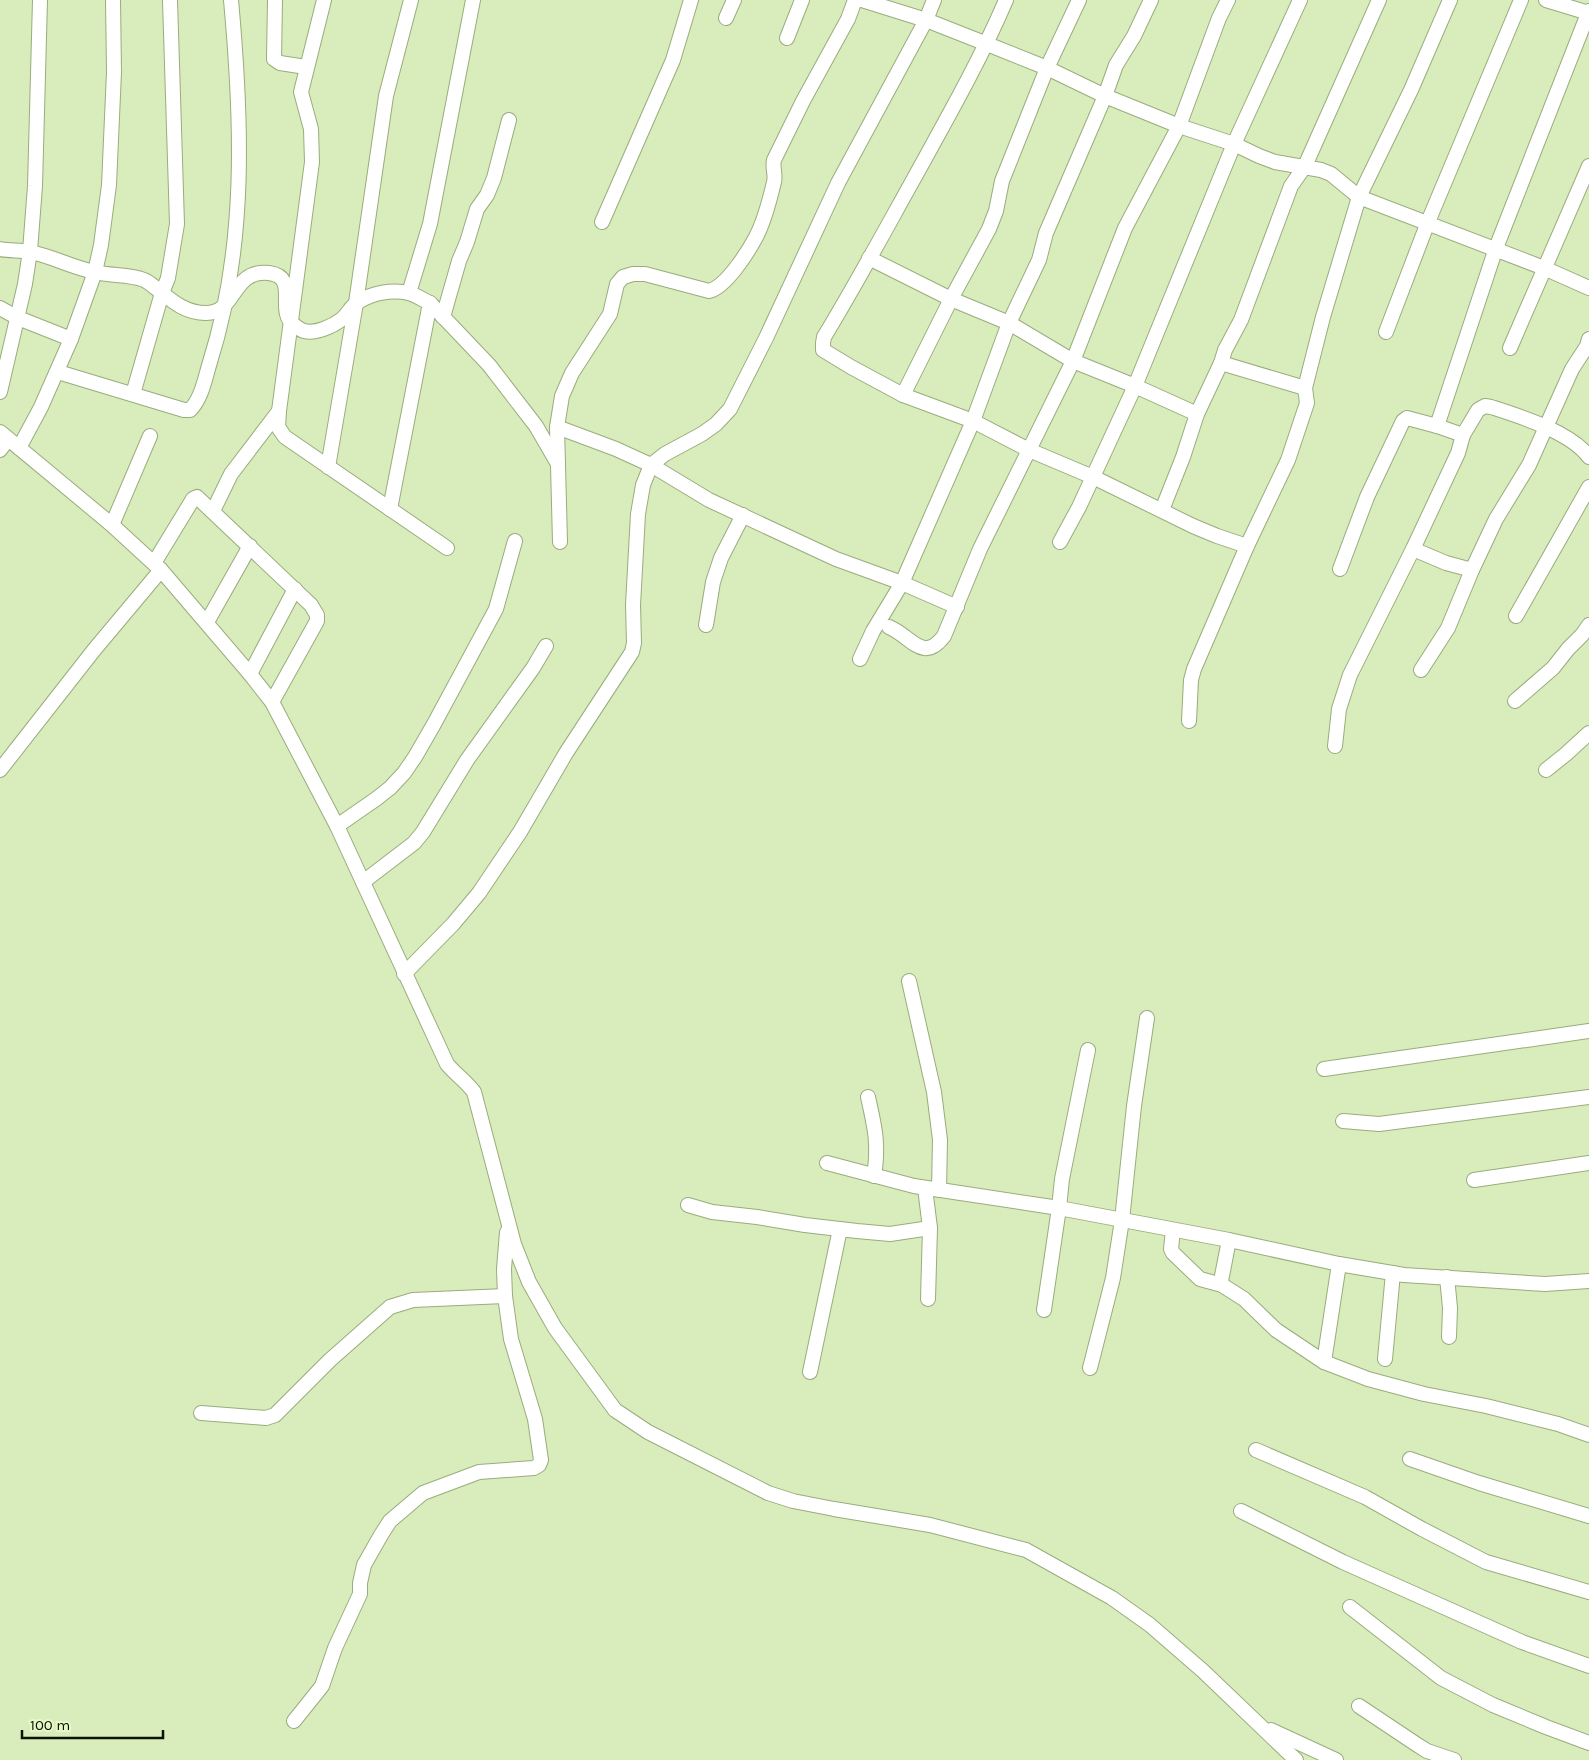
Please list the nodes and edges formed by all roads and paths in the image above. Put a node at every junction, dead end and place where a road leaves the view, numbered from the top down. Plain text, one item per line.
1 (40, 0) edge
2 (113, 0) edge
3 (170, 0) edge
4 (231, 0) edge
5 (275, 0) edge
6 (324, 0) edge
7 (411, 0) edge
8 (473, 0) edge
9 (690, 0) edge
10 (734, 0) edge
11 (802, 0) edge
12 (855, 0) edge
13 (862, 0) edge
14 (934, 0) edge
15 (1006, 0) edge
16 (1079, 0) edge
17 (1151, 0) edge
18 (1228, 0) edge
19 (1300, 0) edge
20 (1378, 0) edge
21 (1450, 0) edge
22 (1521, 0) edge
23 (1546, 0) edge
24 (1589, 12) edge
25 (726, 18) dead end
26 (926, 20) junction
27 (787, 38) dead end
28 (987, 44) junction
29 (306, 67) junction
30 (1047, 68) junction
31 (1105, 96) junction
32 (509, 120) dead end
33 (1179, 126) junction
34 (1234, 144) junction
35 (1304, 166) junction
36 (1589, 166) edge
37 (1359, 197) junction
38 (602, 222) dead end
39 (1428, 222) junction
40 (1496, 248) junction
41 (0, 249) edge
42 (30, 252) junction
43 (869, 258) junction
44 (1544, 268) junction
45 (95, 272) junction
46 (1589, 288) edge
47 (162, 293) junction
48 (409, 294) junction
49 (951, 299) junction
50 (356, 303) junction
51 (430, 303) junction
52 (226, 306) junction
53 (0, 308) edge
54 (443, 317) junction
55 (18, 318) junction
56 (290, 322) junction
57 (1009, 323) junction
58 (1386, 332) dead end
59 (71, 339) junction
60 (1589, 339) edge
61 (1510, 348) dead end
62 (1073, 361) junction
63 (1221, 363) junction
64 (58, 372) junction
65 (1135, 386) junction
66 (1305, 388) junction
67 (0, 392) edge
68 (133, 394) junction
69 (903, 395) junction
70 (279, 411) junction
71 (1198, 414) junction
72 (973, 422) junction
73 (557, 426) junction
74 (1437, 426) junction
75 (1545, 426) junction
76 (150, 436) dead end
77 (1463, 436) junction
78 (3, 440) edge
79 (19, 448) junction
80 (1029, 450) junction
81 (1589, 457) edge
82 (650, 465) junction
83 (559, 466) junction
84 (328, 467) junction
85 (1093, 476) junction
86 (1589, 487) edge
87 (390, 509) junction
88 (1162, 510) junction
89 (213, 511) junction
90 (743, 515) junction
91 (112, 525) junction
92 (514, 541) dead end
93 (560, 542) dead end
94 (1060, 542) dead end
95 (250, 546) junction
96 (1247, 546) junction
97 (447, 548) dead end
98 (1414, 549) junction
99 (158, 566) junction
100 (1340, 569) dead end
101 (1472, 570) junction
102 (902, 583) junction
103 (295, 589) junction
104 (956, 607) junction
105 (1516, 616) dead end
106 (207, 622) junction
107 (1589, 625) edge
108 (706, 626) dead end
109 (889, 627) dead end
110 (546, 646) dead end
111 (860, 659) dead end
112 (1421, 670) dead end
113 (250, 674) junction
114 (272, 702) junction
115 (1515, 702) dead end
116 (1189, 721) dead end
117 (1589, 733) edge
118 (1335, 746) dead end
119 (0, 770) edge
120 (1546, 770) dead end
121 (337, 826) junction
122 (363, 882) junction
123 (404, 974) junction
124 (909, 980) dead end
125 (1147, 1018) dead end
126 (1589, 1031) edge
127 (1088, 1050) dead end
128 (1324, 1069) dead end
129 (1589, 1097) edge
130 (868, 1098) dead end
131 (1343, 1121) dead end
132 (827, 1163) dead end
133 (1589, 1163) edge
134 (874, 1176) junction
135 (1474, 1180) dead end
136 (932, 1189) junction
137 (688, 1205) dead end
138 (1059, 1208) junction
139 (1122, 1220) junction
140 (508, 1221) junction
141 (930, 1228) junction
142 (840, 1229) junction
143 (1173, 1230) junction
144 (1229, 1240) junction
145 (1338, 1264) junction
146 (1393, 1273) junction
147 (1447, 1277) junction
148 (1589, 1281) edge
149 (1222, 1285) junction
150 (505, 1296) junction
151 (928, 1299) dead end
152 (1044, 1310) dead end
153 (1449, 1337) dead end
154 (1385, 1359) dead end
155 (1324, 1362) junction
156 (1090, 1368) dead end
157 (810, 1372) dead end
158 (201, 1413) dead end
159 (1589, 1435) edge
160 (1256, 1450) dead end
161 (1410, 1459) dead end
162 (1241, 1511) dead end
163 (1589, 1516) edge
164 (1589, 1592) edge
165 (1350, 1607) dead end
166 (1589, 1666) edge
167 (1359, 1706) dead end
168 (294, 1721) dead end
169 (1262, 1726) junction
170 (1589, 1743) edge
171 (1296, 1760) edge
172 (1336, 1760) edge
173 (1454, 1760) edge

1 - 42 street
2 - 45 street
3 - 47 street
4 - 52 street
5 - 29 street
6 - 29 street
7 - 50 street
8 - 48 street
9 - 38 street
10 - 25 street
11 - 27 street
12 - 73 street
13 - 26 street
14 - 26 street
15 - 28 street
16 - 30 street
17 - 31 street
18 - 33 street
19 - 34 street
20 - 35 street
21 - 37 street
22 - 39 street
23 - 24 street
24 - 40 street
26 - 28 street
26 - 82 street
28 - 30 street
28 - 43 street
29 - 56 street
30 - 31 street
30 - 49 street
31 - 33 street
31 - 57 street
32 - 54 street
33 - 34 street
33 - 62 street
34 - 35 street
34 - 65 street
35 - 37 street
35 - 63 street
36 - 44 street
37 - 39 street
37 - 66 street
39 - 40 street
39 - 58 street
40 - 44 street
40 - 74 street
41 - 42 street
42 - 45 street
42 - 55 street
43 - 49 street
43 - 69 street
44 - 46 street
44 - 61 street
45 - 47 street
45 - 59 street
47 - 52 street
47 - 68 street
48 - 50 street
48 - 51 street
49 - 57 street
49 - 69 street
50 - 56 street
50 - 84 street
51 - 54 street
51 - 87 street
52 - 56 street
52 - 68 street
53 - 55 street
54 - 83 street
55 - 59 street
55 - 67 street
56 - 70 street
57 - 62 street
57 - 72 street
59 - 64 street
60 - 75 street
62 - 65 street
62 - 80 street
63 - 66 street
63 - 71 street
64 - 68 street
64 - 79 street
65 - 71 street
65 - 85 street
66 - 96 street
69 - 72 street
70 - 84 street
70 - 89 street
71 - 88 street
72 - 80 street
72 - 102 street
73 - 82 street
73 - 83 street
74 - 77 street
74 - 100 street
75 - 77 street
75 - 81 street
75 - 101 street
76 - 91 street
77 - 98 street
78 - 79 street
79 - 91 street
80 - 85 street
80 - 104 street
82 - 90 street
82 - 123 street
83 - 93 street
84 - 87 street
85 - 88 street
85 - 94 street
86 - 105 street
87 - 97 street
88 - 96 street
89 - 95 street
89 - 99 street
90 - 102 street
90 - 108 street
91 - 99 street
92 - 121 street
95 - 103 street
95 - 106 street
96 - 116 street
98 - 101 street
98 - 118 street
99 - 106 street
99 - 119 street
101 - 112 street
102 - 104 street
102 - 111 street
103 - 113 street
103 - 114 street
104 - 109 street
106 - 113 street
107 - 115 street
110 - 122 street
113 - 114 street
114 - 121 street
117 - 120 street
121 - 122 street
122 - 123 street
123 - 140 street
124 - 136 street
125 - 139 street
126 - 128 street
127 - 138 street
129 - 131 street
130 - 134 street
132 - 134 street
133 - 135 street
134 - 136 street
136 - 138 street
136 - 141 street
137 - 142 street
138 - 139 street
138 - 152 street
139 - 143 street
139 - 156 street
140 - 150 street
140 - 169 street
141 - 142 street
141 - 151 street
142 - 157 street
143 - 144 street
143 - 149 street
144 - 145 street
144 - 149 street
145 - 146 street
145 - 155 street
146 - 147 street
146 - 154 street
147 - 148 street
147 - 153 street
149 - 155 street
150 - 158 street
150 - 168 street
155 - 159 street
160 - 164 street
161 - 163 street
162 - 166 street
165 - 170 street
167 - 173 street
169 - 171 street
169 - 172 street

